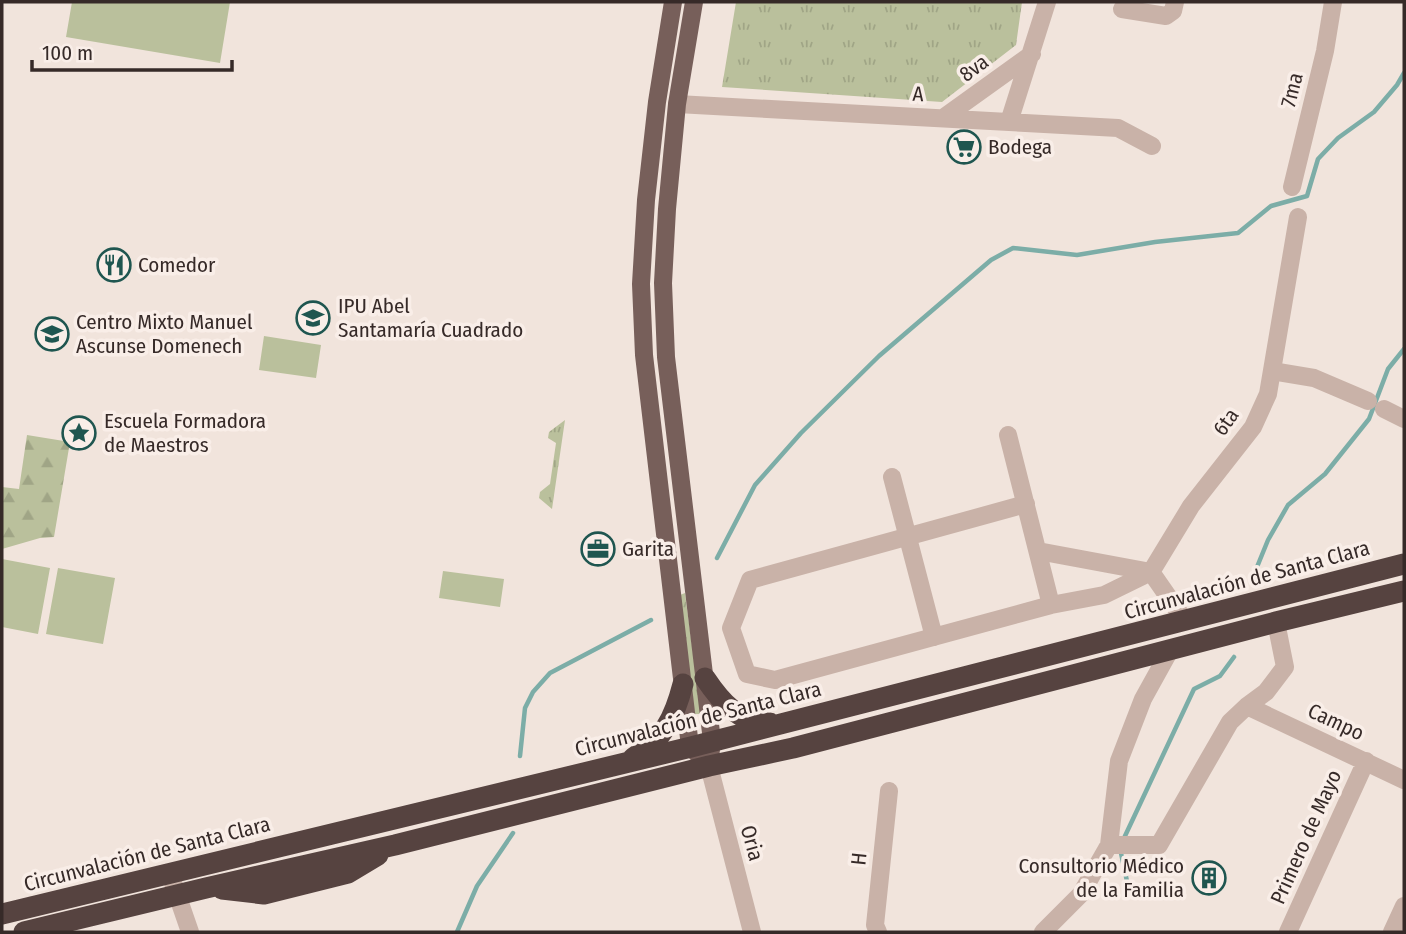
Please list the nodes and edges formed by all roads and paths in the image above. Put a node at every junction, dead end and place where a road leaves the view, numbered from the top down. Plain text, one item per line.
1 (673, 2) edge
2 (694, 2) edge
3 (1048, 2) edge
4 (1175, 2) edge
5 (1333, 2) edge
6 (1122, 9) dead end
7 (1032, 54) junction
8 (677, 104) junction
9 (943, 118) junction
10 (1009, 122) junction
11 (1152, 146) dead end
12 (1292, 187) dead end
13 (1298, 217) dead end
14 (1272, 371) junction
15 (1368, 401) dead end
16 (1384, 409) dead end
17 (1404, 419) edge
18 (1008, 435) dead end
19 (892, 477) dead end
20 (1026, 504) junction
21 (908, 536) junction
22 (1038, 551) junction
23 (1404, 564) edge
24 (1151, 572) junction
25 (1404, 592) edge
26 (1051, 606) junction
27 (1185, 621) junction
28 (1276, 622) junction
29 (934, 637) junction
30 (1169, 652) junction
31 (705, 678) junction
32 (683, 684) junction
33 (1247, 706) junction
34 (786, 722) junction
35 (712, 741) junction
36 (691, 747) junction
37 (1366, 761) junction
38 (624, 763) junction
39 (709, 766) junction
40 (1404, 780) edge
41 (889, 791) dead end
42 (1110, 845) junction
43 (170, 874) junction
44 (177, 895) junction
45 (1404, 906) edge
46 (2, 914) edge
47 (24, 932) edge
48 (190, 932) edge
49 (751, 932) edge
50 (877, 932) edge
51 (1042, 932) edge
52 (1288, 932) edge
53 (1392, 932) edge

1 - 32 main road
2 - 8 main road
3 - 7 street
4 - 6 street
5 - 12 street, 7ma
7 - 9 street, 8va
7 - 10 street
8 - 9 street, A
8 - 31 main road
9 - 10 street, A
10 - 11 street, A
13 - 14 street, 6ta
14 - 15 street
14 - 24 street, 6ta
16 - 17 street
18 - 20 street
19 - 21 street
20 - 21 street
20 - 22 street
21 - 29 street
21 - 29 street
22 - 24 street
22 - 26 street
23 - 27 highway, Circunvalación de Santa Clara
24 - 26 street
24 - 27 street
25 - 28 highway
26 - 29 street
27 - 34 highway, Circunvalación de Santa Clara
28 - 30 highway
28 - 33 street
30 - 39 highway
30 - 42 street
31 - 34 highway
31 - 35 main road
32 - 36 main road
32 - 38 highway
33 - 37 street, Campo
33 - 42 street
34 - 35 highway, Circunvalación de Santa Clara
35 - 36 highway, Circunvalación de Santa Clara
35 - 39 main road
36 - 38 highway, Circunvalación de Santa Clara
36 - 39 main road
37 - 40 street, Campo
37 - 52 street, Primero de Mayo
38 - 43 highway, Circunvalación de Santa Clara
39 - 44 highway
39 - 49 street, Oria
41 - 50 street, H
42 - 51 street
43 - 44 street
43 - 46 highway, Circunvalación de Santa Clara
44 - 47 highway
44 - 48 street
45 - 53 street

